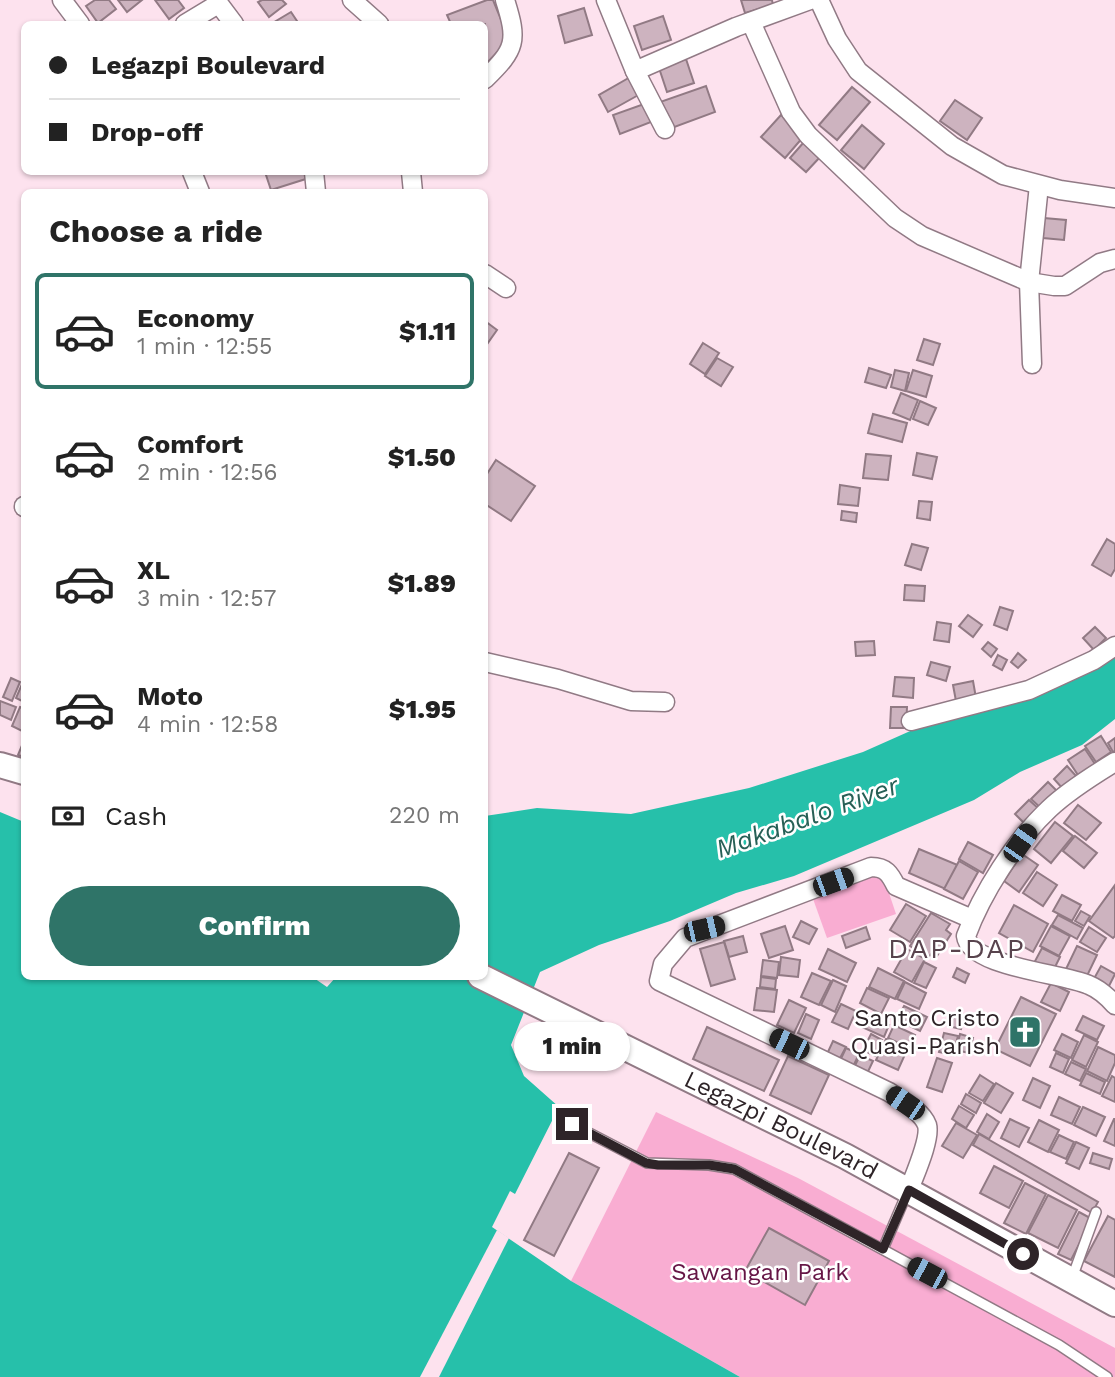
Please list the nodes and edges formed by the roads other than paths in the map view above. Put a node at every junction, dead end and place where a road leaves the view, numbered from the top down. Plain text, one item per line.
1 (352, 0) edge
2 (505, 0) edge
3 (606, 0) edge
4 (810, 0) edge
5 (819, 0) edge
6 (66, 1) edge
7 (217, 2) edge
8 (78, 21) edge
9 (189, 21) edge
10 (232, 21) edge
11 (370, 21) edge
12 (751, 22) junction
13 (635, 71) junction
14 (488, 76) edge
15 (665, 129) dead end
16 (1039, 185) junction
17 (1115, 198) edge
18 (1115, 259) edge
19 (488, 276) edge
20 (1029, 282) junction
21 (506, 288) dead end
22 (1032, 364) dead end
23 (1115, 646) edge
24 (488, 663) edge
25 (665, 702) dead end
26 (911, 721) dead end
27 (1115, 762) edge
28 (0, 765) edge
29 (21, 771) edge
30 (972, 919) junction
31 (488, 980) edge
32 (1115, 1005) edge
33 (572, 1124) dead end
34 (909, 1190) junction
35 (1096, 1212) dead end
36 (883, 1249) junction
37 (1071, 1280) junction
38 (1115, 1304) edge
39 (1107, 1377) edge

1 - 11 street
2 - 14 street
3 - 13 street
4 - 12 street
5 - 16 street
6 - 8 street
7 - 9 street
7 - 10 street
12 - 13 street
12 - 20 street
13 - 15 street
16 - 17 street
16 - 20 street
18 - 20 street
19 - 21 street
20 - 22 street
23 - 26 street
24 - 25 street
27 - 30 street
28 - 29 street
30 - 32 street
30 - 34 street
31 - 34 street, Legazpi Boulevard
33 - 36 lane
34 - 36 lane
34 - 37 street, Legazpi Boulevard
35 - 37 lane
36 - 39 lane
37 - 38 street, Legazpi Boulevard

